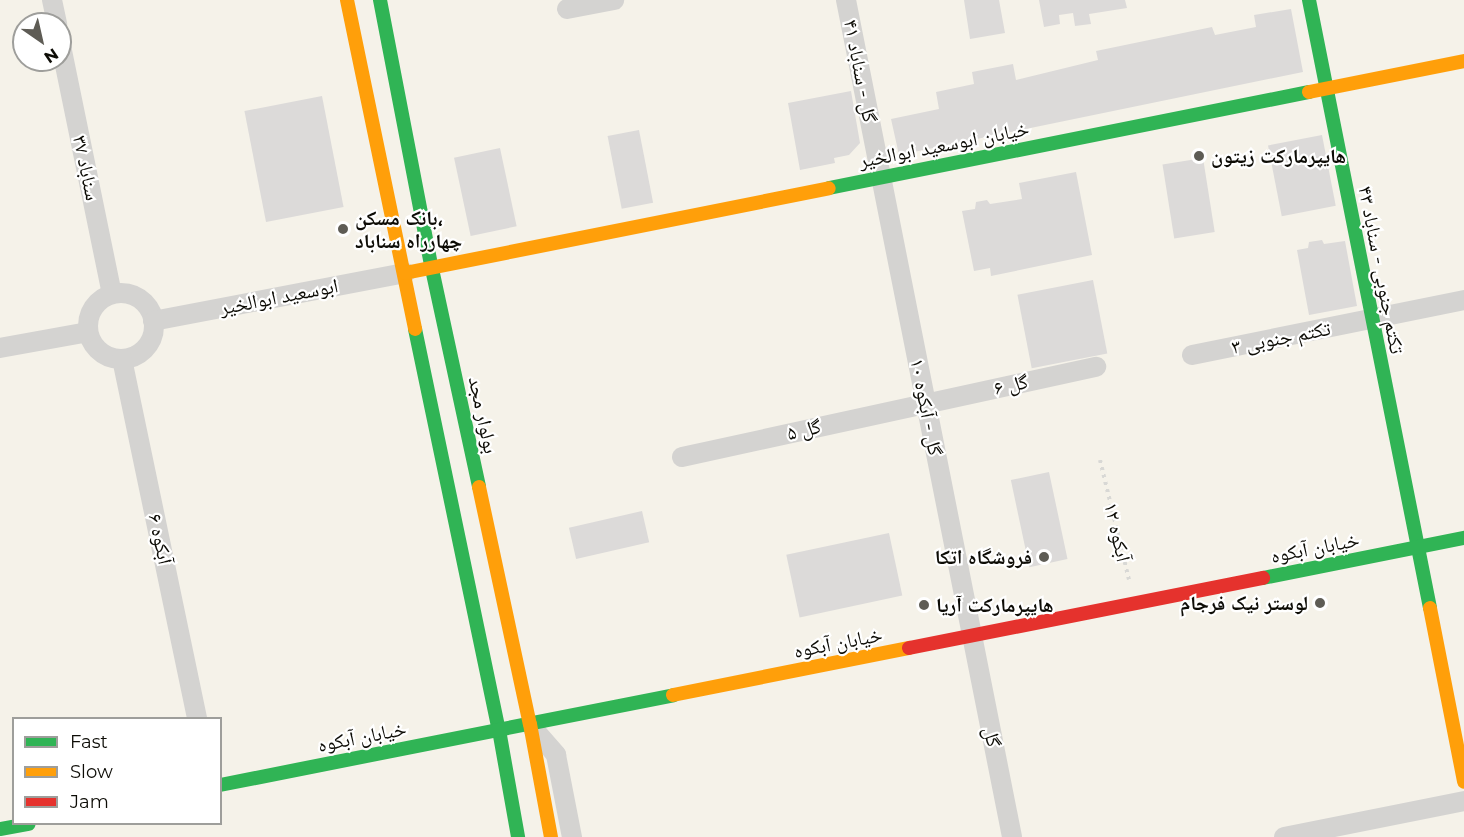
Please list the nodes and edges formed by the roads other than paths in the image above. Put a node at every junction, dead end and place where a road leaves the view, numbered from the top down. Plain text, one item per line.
1 (347, 0) edge
2 (380, 0) edge
3 (614, 0) edge
4 (846, 0) edge
5 (1309, 0) edge
6 (567, 9) dead end
7 (1464, 61) edge
8 (66, 72) edge
9 (1326, 88) junction
10 (881, 178) junction
11 (432, 268) junction
12 (405, 273) junction
13 (112, 294) junction
14 (1464, 300) edge
15 (153, 321) junction
16 (1371, 321) junction
17 (88, 332) junction
18 (0, 348) edge
19 (1191, 355) dead end
20 (122, 359) junction
21 (1096, 367) dead end
22 (925, 403) junction
23 (682, 457) dead end
24 (1464, 538) edge
25 (1415, 548) junction
26 (971, 636) junction
27 (197, 717) edge
28 (530, 724) junction
29 (499, 730) junction
30 (523, 774) junction
31 (1464, 782) edge
32 (222, 785) edge
33 (1464, 801) edge
34 (23, 825) edge
35 (0, 829) edge
36 (518, 837) edge
37 (551, 837) edge
38 (572, 837) edge
39 (1012, 837) edge
40 (1284, 837) edge

1 - 12 main road, بولوار مجد
2 - 11 main road, بولوار مجد
3 - 6 street
4 - 10 street, گل - سناباد ۴۱
5 - 9 main road, تکتم جنوبی - سناباد ۴۳
7 - 9 main road, خیابان ابوسعید ابوالخیر
8 - 13 street, سناباد ۳۷
9 - 10 main road, خیابان ابوسعید ابوالخیر
9 - 16 main road, تکتم جنوبی - سناباد ۴۳
10 - 11 main road, خیابان ابوسعید ابوالخیر
10 - 22 street, گل - آبکوه ۱۰
11 - 12 main road, خیابان ابوسعید ابوالخیر
11 - 28 main road, بولوار مجد
12 - 15 street, ابوسعید ابوالخیر
12 - 29 main road, بولوار مجد
13 - 15 street
13 - 17 street
14 - 16 street, تکتم جنوبی ۳
15 - 20 street
16 - 19 street, تکتم جنوبی ۳
16 - 25 main road, تکتم جنوبی - سناباد ۴۳
17 - 18 street
17 - 20 street
20 - 27 street, آبکوه ۶
21 - 22 street, گل ۶
22 - 23 street, گل ۵
22 - 26 street, گل - آبکوه ۱۰
24 - 25 main road, خیابان آبکوه
25 - 26 main road, خیابان آبکوه
25 - 31 main road, تکتم جنوبی - سناباد ۴۳
26 - 28 main road, خیابان آبکوه
26 - 39 street, گل
28 - 29 main road, خیابان آبکوه
28 - 30 main road, بولوار مجد
28 - 38 street
29 - 30 main road, بولوار مجد
29 - 32 main road, خیابان آبکوه
30 - 36 main road, بولوار مجد
30 - 37 main road, بولوار مجد
33 - 40 street
34 - 35 main road

